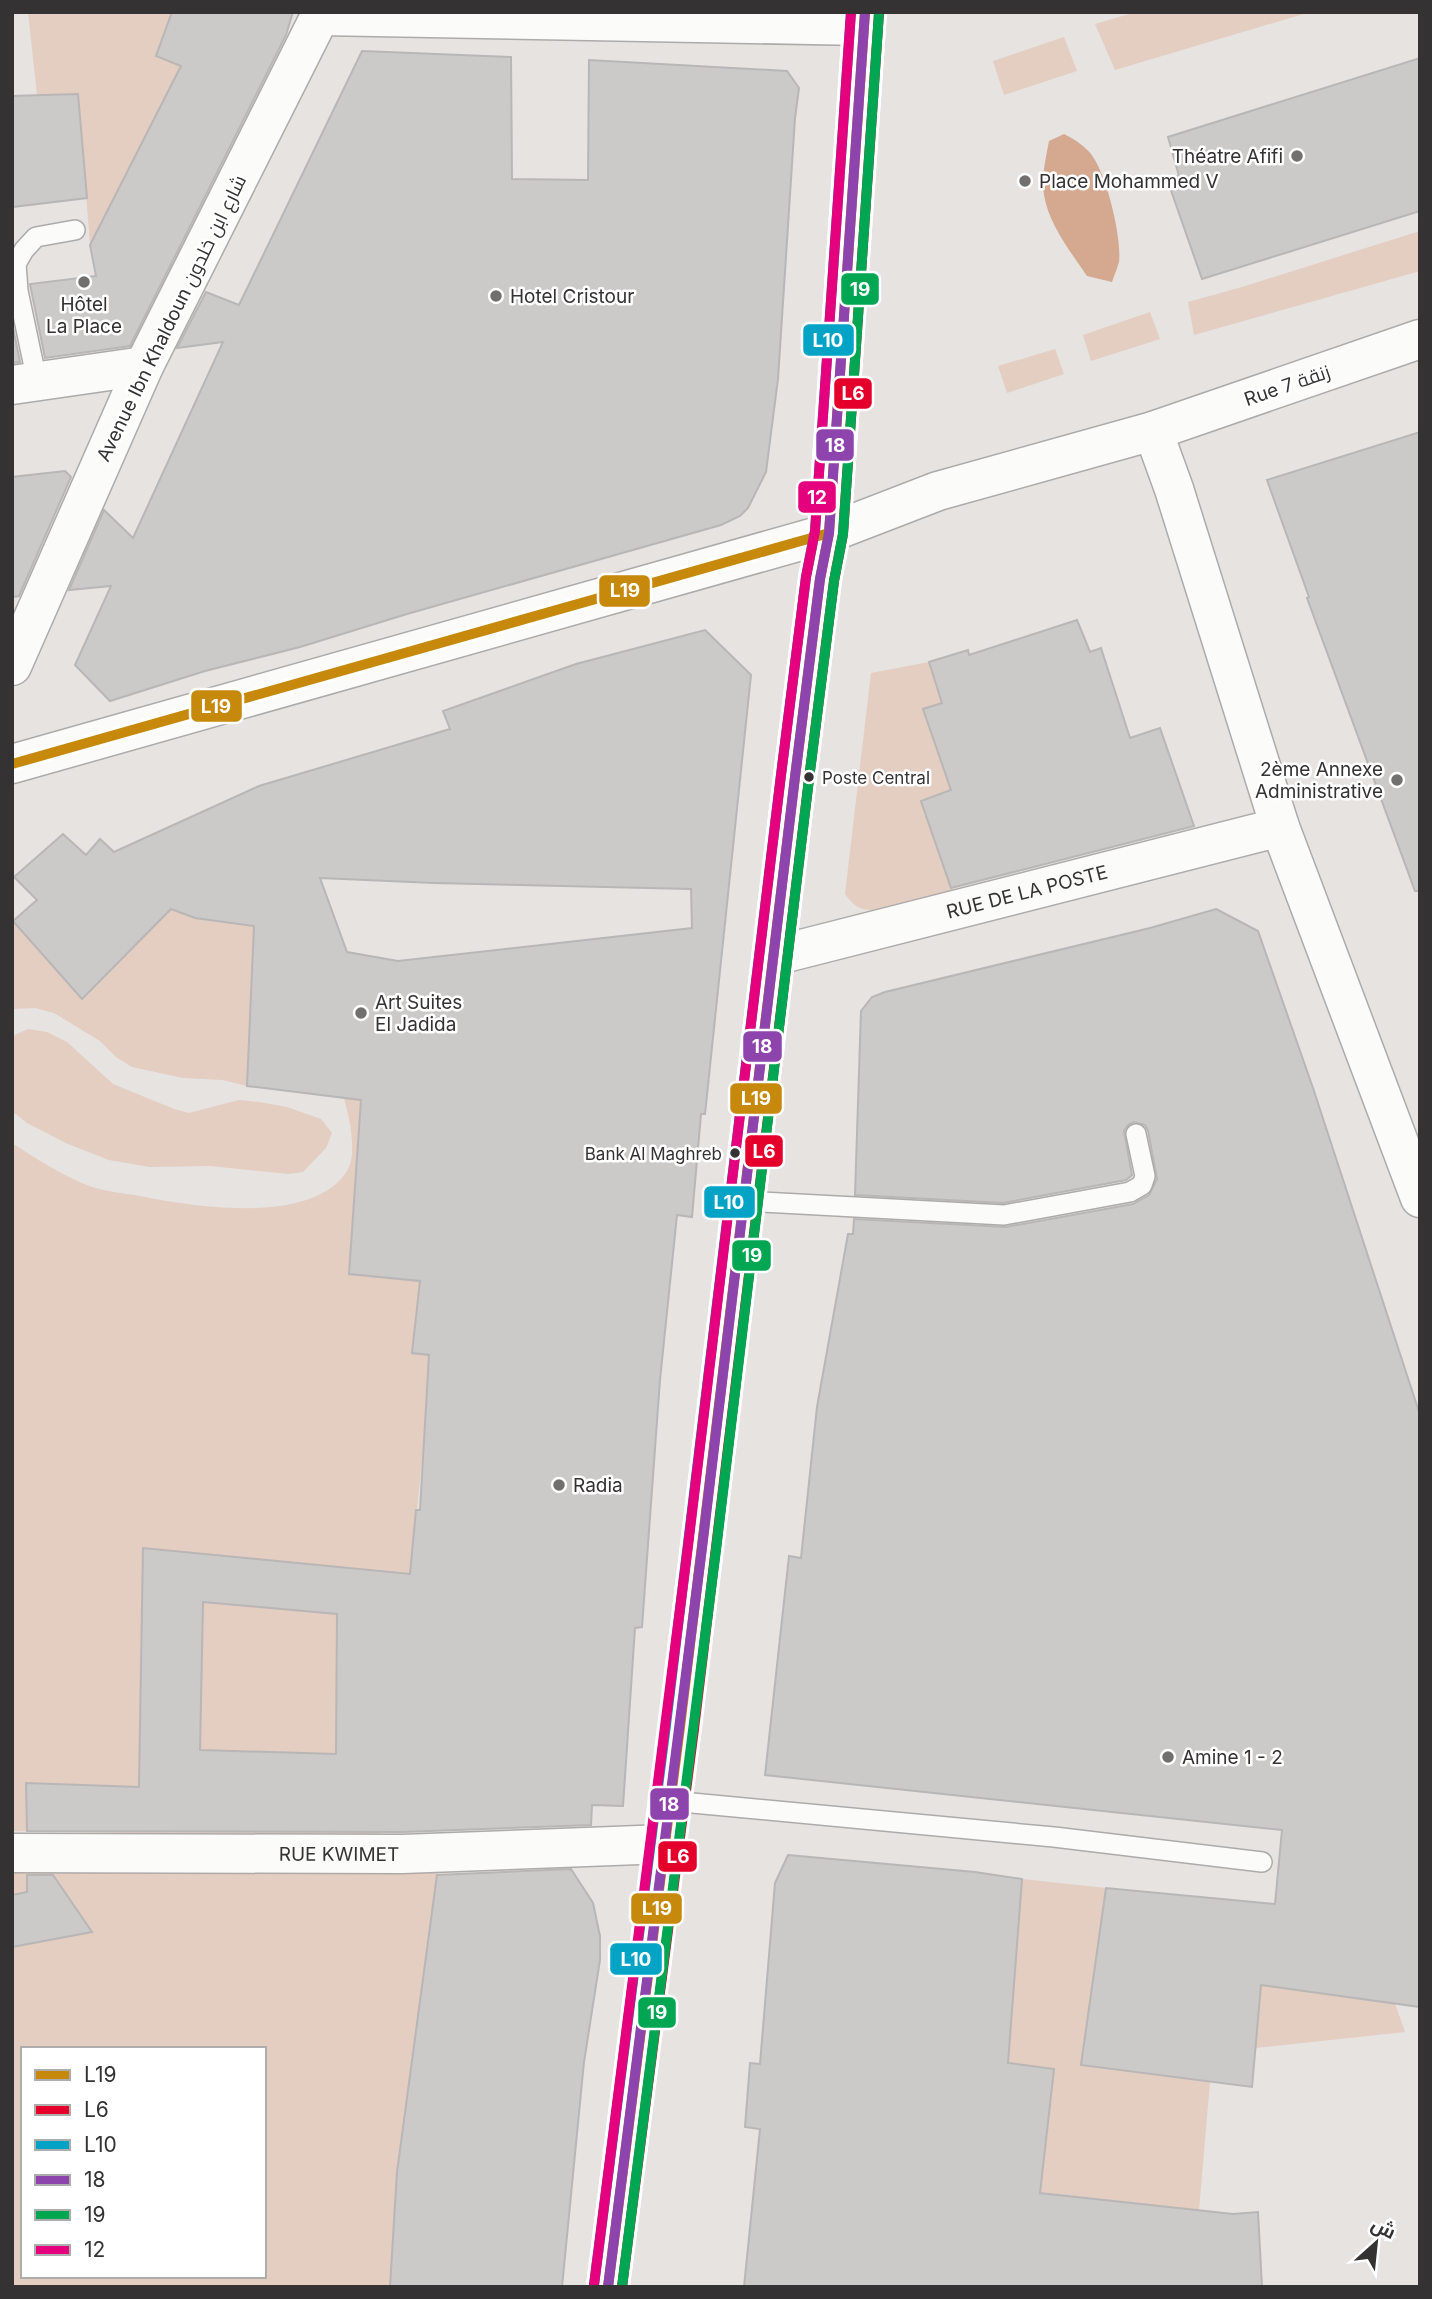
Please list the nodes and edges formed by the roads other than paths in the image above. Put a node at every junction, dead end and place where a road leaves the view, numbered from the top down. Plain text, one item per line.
1 (321, 14) edge
2 (864, 19) edge
3 (75, 230) dead end
4 (1420, 339) edge
5 (144, 366) junction
6 (24, 383) edge
7 (1153, 431) junction
8 (829, 533) junction
9 (12, 666) edge
10 (12, 764) edge
11 (1280, 827) junction
12 (774, 957) junction
13 (1136, 1134) dead end
14 (1420, 1198) edge
15 (744, 1201) junction
16 (671, 1801) junction
17 (665, 1844) junction
18 (12, 1853) edge
19 (1262, 1862) dead end
20 (608, 2287) edge

1 - 2 street
1 - 5 street, Avenue Ibn Khaldoun شارع ابن خلدون
2 - 8 street
3 - 6 lane
4 - 7 street, Rue 7 زنقة
5 - 6 street
5 - 9 street, Avenue Ibn Khaldoun شارع ابن خلدون
7 - 8 street, Rue 7 زنقة
7 - 11 street
8 - 10 street, Rue 7 زنقة
8 - 12 street
11 - 12 street, RUE DE LA POSTE
11 - 14 street
12 - 15 street
13 - 15 lane
15 - 16 street
16 - 17 street
16 - 19 lane
17 - 18 street, RUE KWIMET
17 - 20 street

